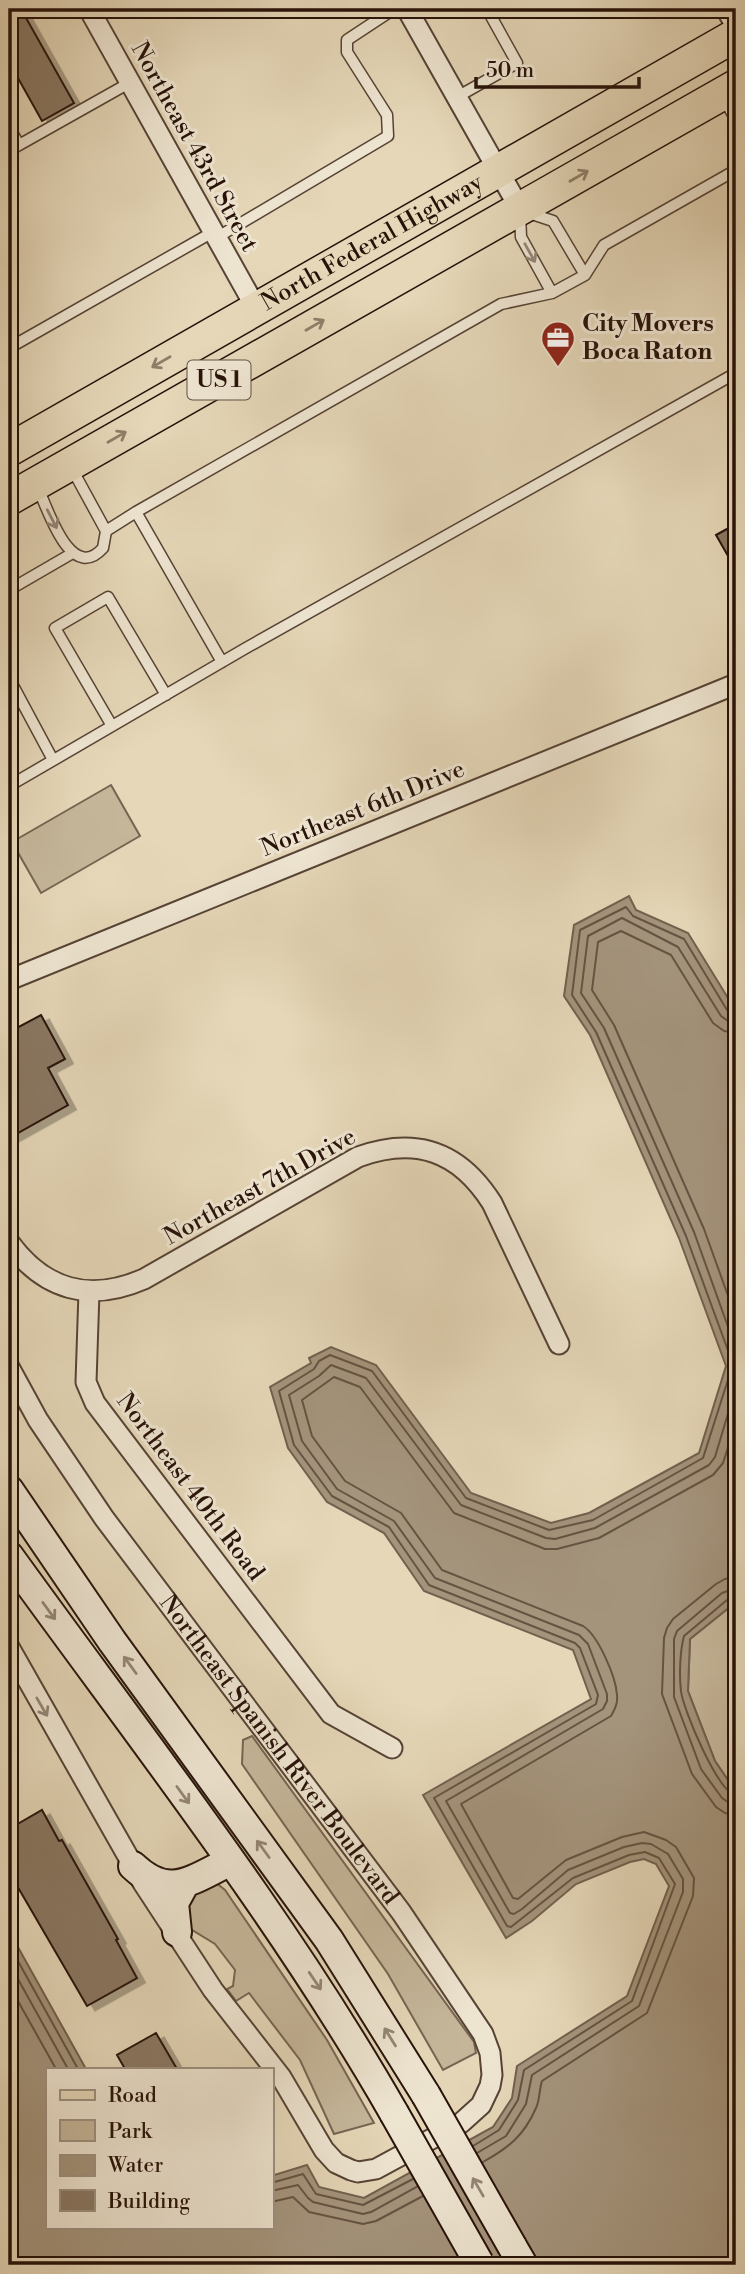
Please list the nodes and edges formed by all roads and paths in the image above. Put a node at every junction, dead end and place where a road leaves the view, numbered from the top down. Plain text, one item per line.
1 (89, 9) edge
2 (394, 9) edge
3 (407, 9) edge
4 (487, 9) edge
5 (726, 9) edge
6 (736, 26) edge
7 (736, 36) edge
8 (131, 82) junction
9 (457, 97) junction
10 (731, 100) edge
11 (9, 127) edge
12 (19, 145) junction
13 (9, 151) edge
14 (736, 170) edge
15 (499, 171) junction
16 (520, 209) junction
17 (215, 235) junction
18 (585, 275) junction
19 (552, 293) junction
20 (256, 308) junction
21 (9, 348) edge
22 (736, 373) edge
23 (85, 406) junction
24 (16, 456) edge
25 (69, 464) junction
26 (9, 499) edge
27 (136, 512) junction
28 (106, 531) junction
29 (71, 554) junction
30 (9, 590) edge
31 (222, 663) junction
32 (9, 678) edge
33 (735, 687) edge
34 (166, 695) junction
35 (112, 726) junction
36 (53, 760) junction
37 (9, 786) edge
38 (9, 979) edge
39 (9, 1242) edge
40 (89, 1292) junction
41 (559, 1344) dead end
42 (9, 1367) edge
43 (10, 1493) edge
44 (9, 1556) edge
45 (9, 1647) edge
46 (391, 1748) dead end
47 (230, 1861) junction
48 (133, 1866) junction
49 (185, 1882) junction
50 (177, 1932) junction
51 (480, 2265) edge
52 (523, 2265) edge

1 - 8 street, Northeast 43rd Street
2 - 17 lane
3 - 9 street
4 - 9 lane
5 - 6 street
7 - 15 main road, North Federal Highway / US 1
8 - 12 lane
8 - 17 street, Northeast 43rd Street
9 - 15 street
16 -> 10 main road, North Federal Highway / US 1
11 - 12 lane
12 - 13 lane
14 - 18 lane
15 - 16 street
15 - 20 main road, North Federal Highway / US 1
16 - 18 lane
16 -> 19 lane
25 -> 16 main road, North Federal Highway / US 1
17 - 20 street, Northeast 43rd Street
17 - 21 lane
18 - 19 lane
19 - 27 lane
20 -> 23 main road, North Federal Highway / US 1
22 - 31 lane
23 - 24 main road, North Federal Highway / US 1
23 - 24 main road
24 - 25 main road, North Federal Highway / US 1
24 - 26 main road, North Federal Highway / US 1
24 -> 29 lane
25 - 28 lane
27 - 28 lane
27 - 31 lane
28 - 29 lane
29 - 30 lane
31 - 34 lane
32 - 36 lane
33 - 38 street, Northeast 6th Drive
34 - 35 lane
34 - 35 lane
35 - 36 lane
36 - 37 lane
39 - 40 street
40 - 41 street, Northeast 7th Drive
40 - 46 street, Northeast 40th Road
42 - 50 street, Northeast Spanish River Boulevard
52 -> 43 main road, bridge
44 -> 47 main road
45 -> 48 street, Northeast Spanish River Boulevard
47 - 49 main road
47 -> 51 main road, bridge
48 - 49 main road
48 - 50 street, Northeast Spanish River Boulevard
49 - 50 main road

